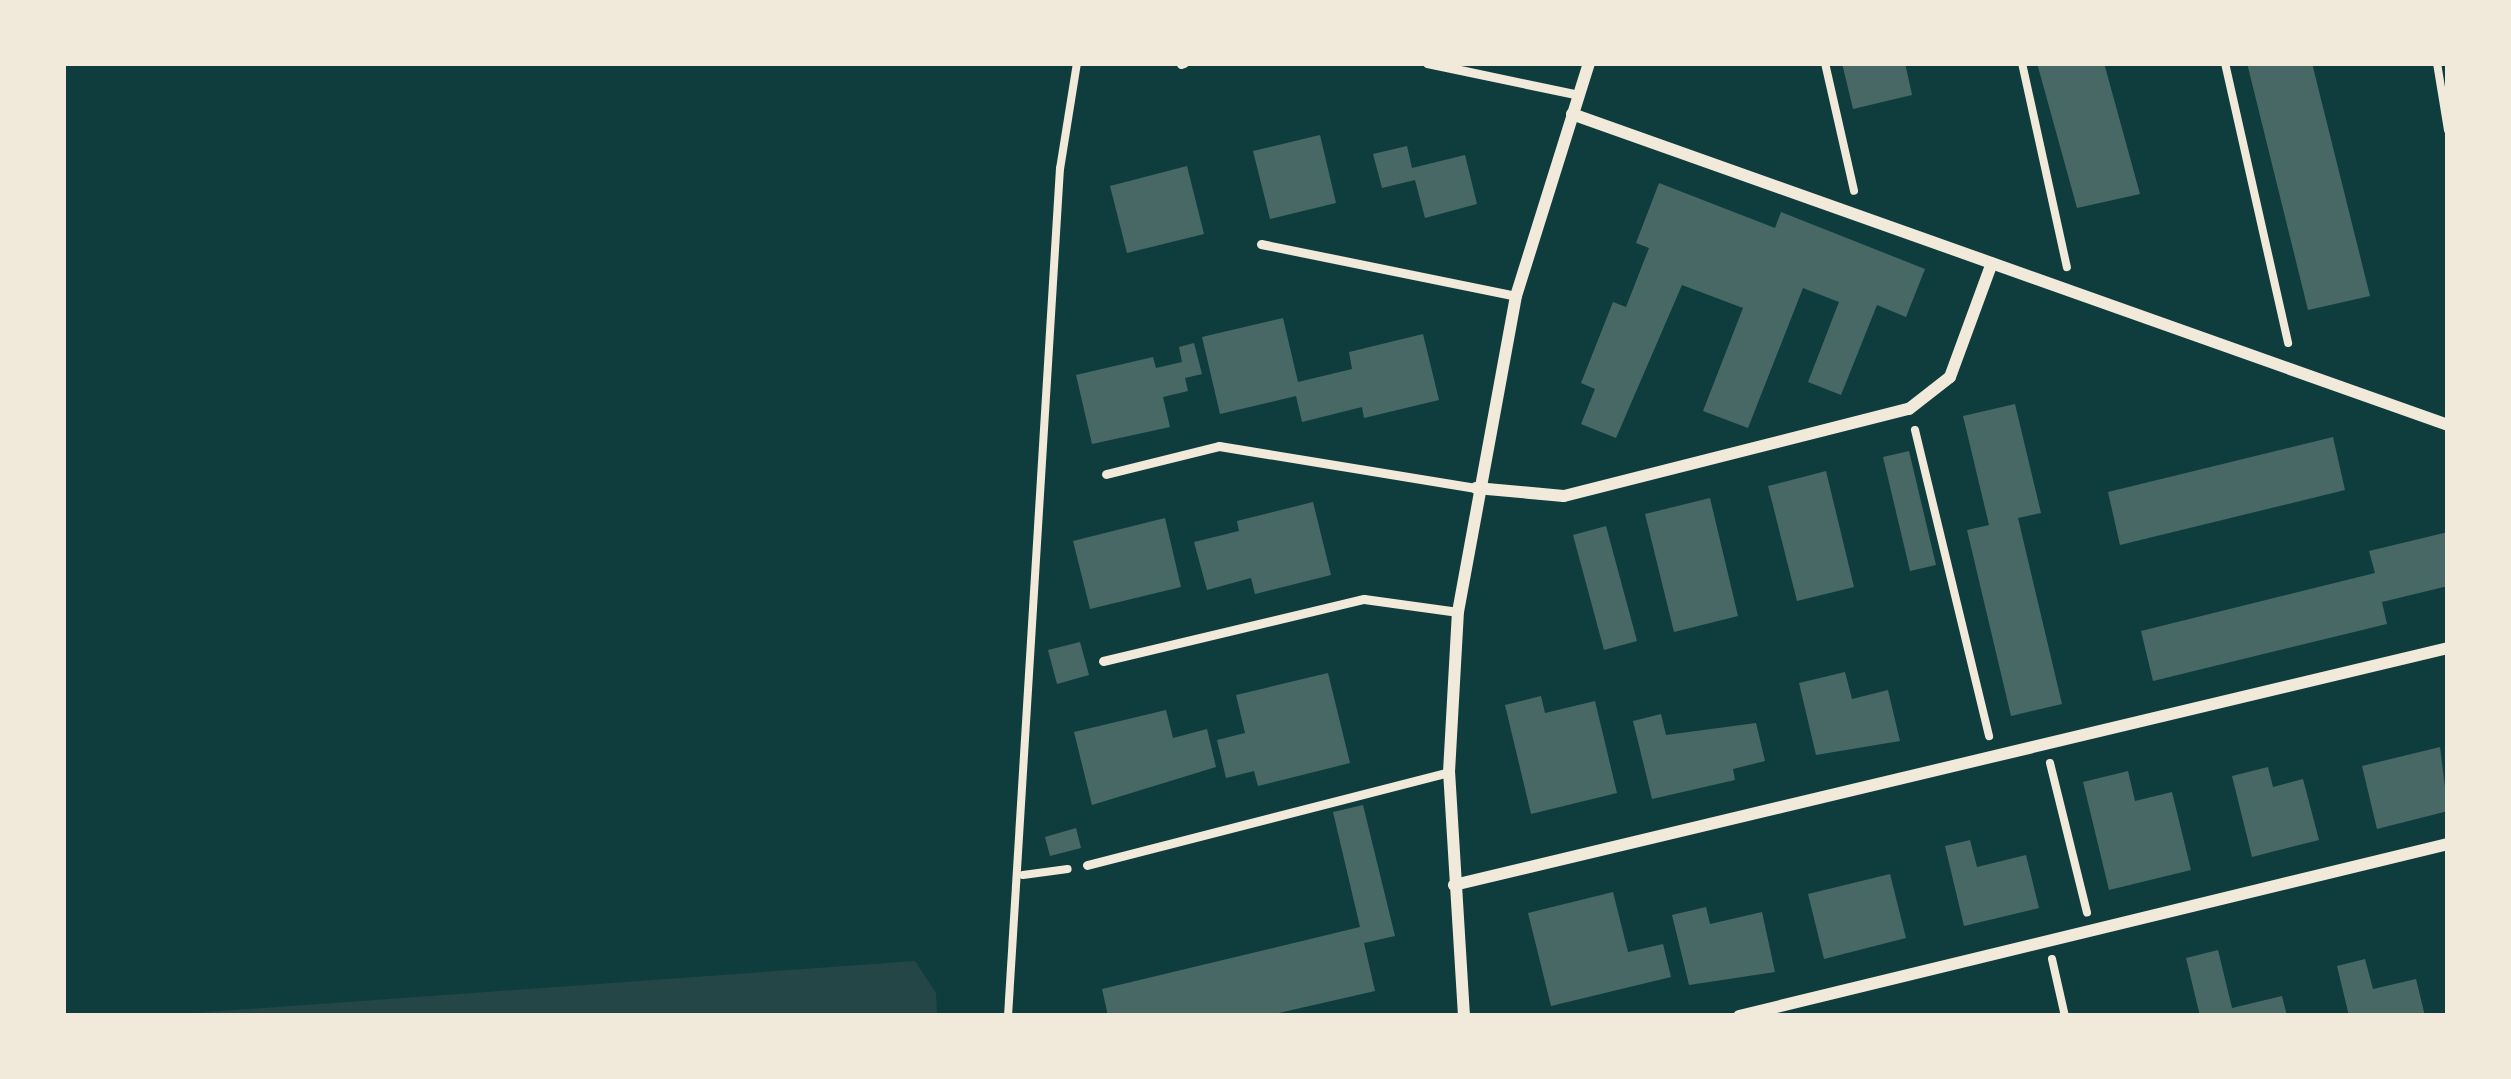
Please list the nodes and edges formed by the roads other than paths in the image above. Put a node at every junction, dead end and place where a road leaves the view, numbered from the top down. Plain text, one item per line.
1 (1427, 63) edge
2 (1589, 63) edge
3 (1579, 95) junction
4 (1572, 113) junction
5 (1261, 244) dead end
6 (1992, 262) junction
7 (1516, 296) junction
8 (2448, 424) edge
9 (1106, 474) dead end
10 (1476, 488) junction
11 (1459, 612) junction
12 (2448, 648) edge
13 (1103, 662) dead end
14 (1449, 772) junction
15 (2448, 844) edge
16 (1087, 865) road end
17 (1454, 885) junction
18 (1464, 1016) edge
19 (1739, 1016) edge

1 - 3 lane
2 - 3 street
3 - 4 street
4 - 6 street
4 - 7 street
5 - 7 lane
6 - 8 street
6 - 10 street
7 - 10 street
9 - 10 lane
10 - 11 street
11 - 13 lane
11 - 14 street
12 - 17 street
14 - 16 lane
14 - 17 street
15 - 19 street
17 - 18 street

